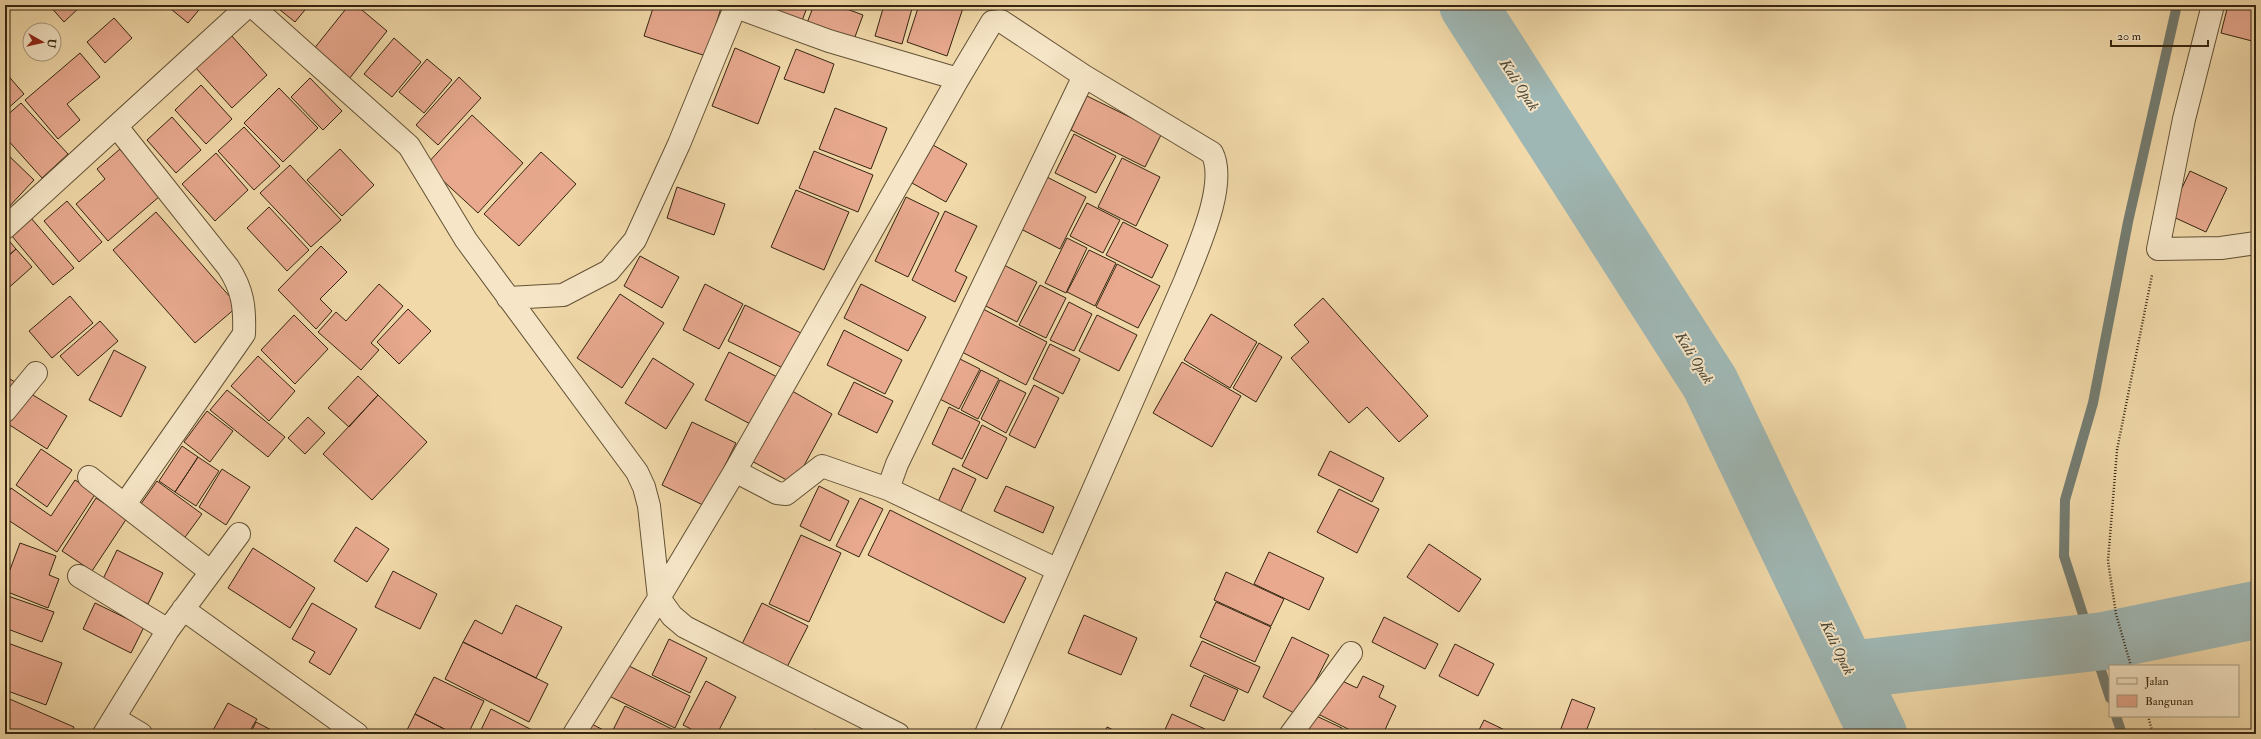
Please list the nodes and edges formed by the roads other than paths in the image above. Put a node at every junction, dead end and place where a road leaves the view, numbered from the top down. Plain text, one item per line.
1 (250, 5) edge
2 (2213, 5) edge
3 (736, 6) edge
4 (1084, 76) junction
5 (958, 79) junction
6 (117, 127) junction
7 (5, 228) edge
8 (2256, 243) edge
9 (508, 298) junction
10 (36, 374) dead end
11 (5, 411) edge
12 (735, 471) junction
13 (89, 477) dead end
14 (888, 490) junction
15 (125, 504) junction
16 (239, 534) dead end
17 (1058, 570) junction
18 (211, 572) junction
19 (79, 576) dead end
20 (660, 598) junction
21 (183, 609) junction
22 (168, 630) junction
23 (1351, 653) dead end
24 (109, 726) edge
25 (141, 734) edge
26 (357, 734) edge
27 (574, 734) edge
28 (898, 734) edge
29 (986, 734) edge
30 (1291, 734) edge

1 - 6 street
1 - 9 street
2 - 8 street
3 - 5 street
3 - 9 street
4 - 5 street
4 - 14 street
4 - 17 street
5 - 12 street
6 - 7 street
6 - 15 street
9 - 20 street
10 - 11 street
12 - 14 street
12 - 20 street
13 - 15 street
14 - 17 street
15 - 18 street
16 - 18 street
17 - 29 street
18 - 21 street
19 - 22 street
20 - 27 street
20 - 28 street
21 - 22 street
21 - 26 street
22 - 24 street
23 - 30 street
24 - 25 street

